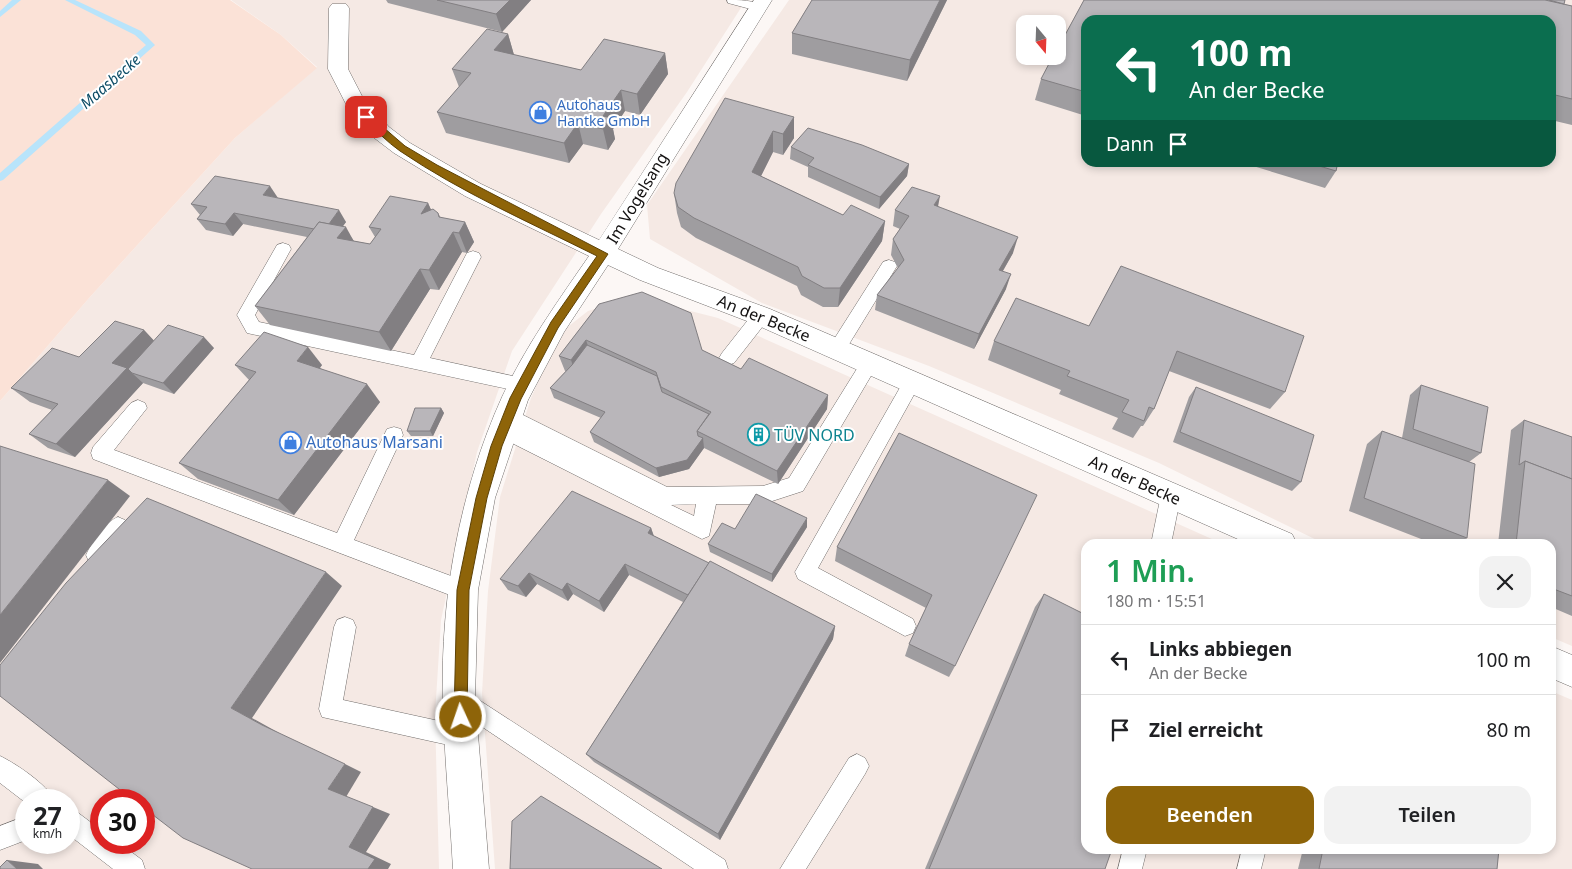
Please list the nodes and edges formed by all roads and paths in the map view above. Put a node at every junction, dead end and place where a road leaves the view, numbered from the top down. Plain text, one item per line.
1 (733, 0) edge
2 (760, 3) edge
3 (339, 8) dead end
4 (283, 249) dead end
5 (603, 254) junction
6 (473, 257) dead end
7 (889, 266) dead end
8 (761, 316) junction
9 (837, 349) junction
10 (728, 358) dead end
11 (419, 363) junction
12 (870, 364) junction
13 (912, 382) junction
14 (522, 385) junction
15 (138, 408) dead end
16 (506, 423) junction
17 (394, 435) dead end
18 (707, 495) junction
19 (1171, 496) junction
20 (118, 526) edge
21 (1162, 539) edge
22 (1270, 539) edge
23 (342, 544) junction
24 (83, 573) edge
25 (463, 590) junction
26 (905, 626) dead end
27 (345, 627) dead end
28 (1556, 664) edge
29 (1572, 671) edge
30 (459, 698) junction
31 (462, 737) junction
32 (856, 766) dead end
33 (0, 768) edge
34 (28, 789) edge
35 (80, 828) edge
36 (15, 832) edge
37 (0, 838) edge
38 (1134, 854) edge
39 (1253, 854) edge
40 (133, 869) edge
41 (471, 869) edge
42 (716, 869) edge
43 (792, 869) edge
44 (1130, 869) edge
45 (1249, 869) edge

1 - 2 lane
2 - 5 street, Im Vogelsang
3 - 5 street, An der Becke
4 - 11 lane
5 - 8 street, An der Becke
5 - 14 street, Im Vogelsang
6 - 11 lane
7 - 9 lane
8 - 9 street, An der Becke
8 - 10 lane
9 - 12 street, An der Becke
11 - 14 lane
12 - 13 street, An der Becke
12 - 18 lane
13 - 19 street, An der Becke
13 - 26 lane
14 - 16 street, Im Vogelsang
15 - 23 lane
16 - 18 lane
16 - 18 lane
16 - 25 street, Im Vogelsang
17 - 23 lane
19 - 21 lane
19 - 22 street, An der Becke
20 - 24 lane
23 - 25 lane
25 - 30 street, Im Vogelsang
27 - 31 lane
28 - 29 street
30 - 31 street, Im Vogelsang
30 - 42 lane
31 - 41 street, Im Vogelsang
32 - 43 lane
33 - 34 lane
35 - 40 lane
36 - 37 lane
38 - 44 lane
39 - 45 lane

